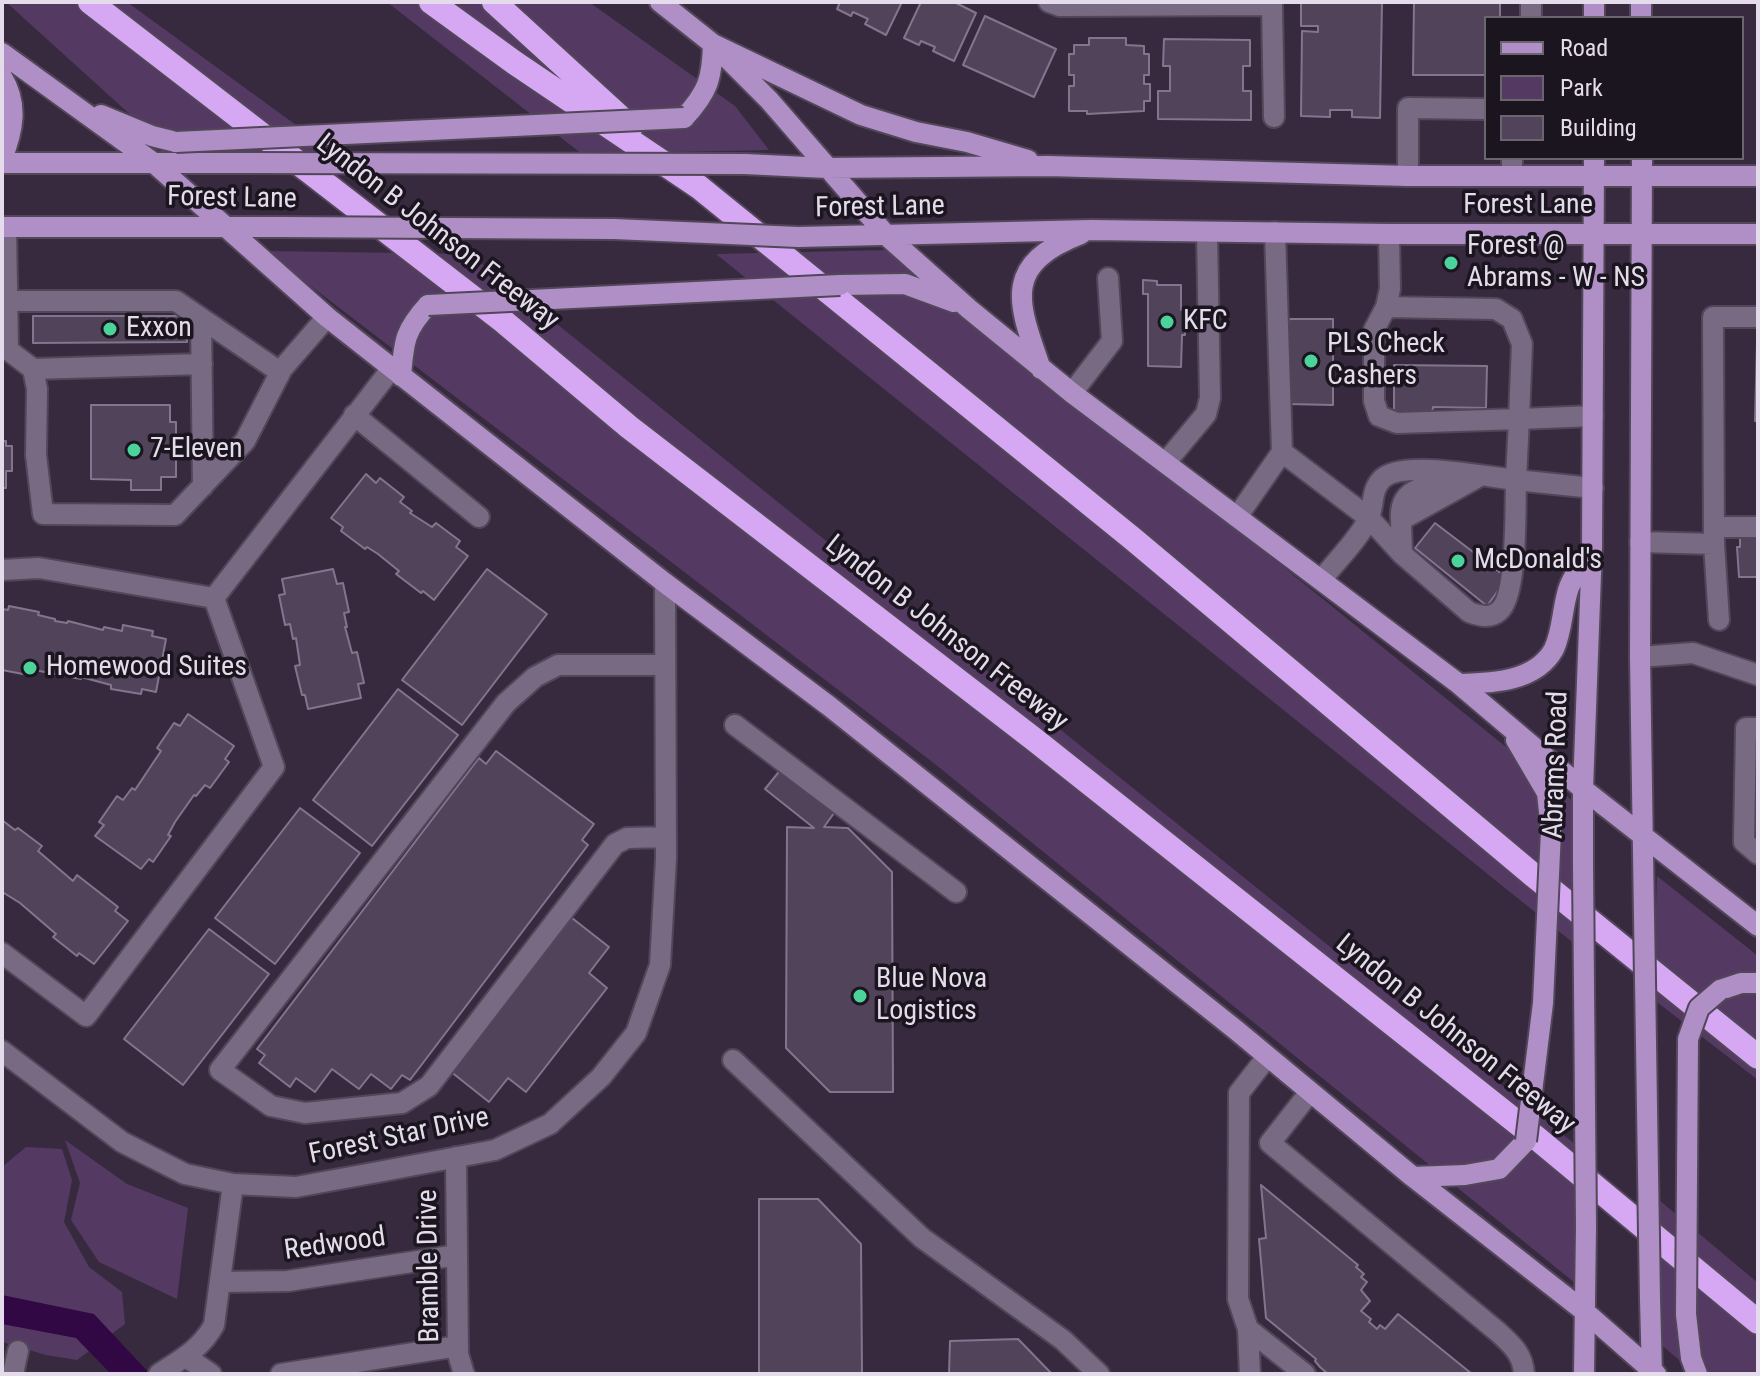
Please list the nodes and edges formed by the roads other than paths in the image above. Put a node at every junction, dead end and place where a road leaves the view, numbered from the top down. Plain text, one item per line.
1 (90, 2) edge
2 (431, 2) edge
3 (494, 2) edge
4 (660, 2) edge
5 (1049, 2) edge
6 (1272, 4) edge
7 (713, 44) junction
8 (2, 53) edge
9 (2, 77) edge
10 (68, 101) junction
11 (1484, 109) edge
12 (1274, 117) dead end
13 (2, 161) edge
14 (154, 163) junction
15 (1048, 166) junction
16 (1512, 167) edge
17 (1594, 167) edge
18 (1642, 167) edge
19 (827, 168) junction
20 (1408, 176) junction
21 (1758, 176) edge
22 (699, 187) junction
23 (225, 225) junction
24 (4, 227) edge
25 (1091, 230) junction
26 (1207, 232) junction
27 (1275, 232) junction
28 (1389, 234) junction
29 (1594, 234) junction
30 (1642, 234) junction
31 (1758, 234) edge
32 (887, 236) junction
33 (1108, 278) dead end
34 (8, 301) junction
35 (1386, 307) junction
36 (969, 309) junction
37 (327, 317) junction
38 (1758, 317) edge
39 (201, 318) junction
40 (202, 364) junction
41 (33, 369) junction
42 (1041, 369) junction
43 (280, 372) junction
44 (396, 372) junction
45 (1072, 393) junction
46 (354, 415) junction
47 (1593, 416) junction
48 (1519, 419) junction
49 (1282, 452) junction
50 (1166, 462) junction
51 (1480, 476) junction
52 (1516, 480) junction
53 (203, 486) junction
54 (1593, 488) junction
55 (479, 517) dead end
56 (1237, 517) junction
57 (1369, 518) junction
58 (1758, 527) edge
59 (1714, 536) junction
60 (1640, 542) junction
61 (1592, 547) junction
62 (1402, 554) junction
63 (2, 570) edge
64 (1322, 579) junction
65 (665, 583) junction
66 (214, 598) junction
67 (1719, 620) dead end
68 (1640, 657) junction
69 (665, 665) junction
70 (1758, 675) edge
71 (1459, 684) junction
72 (1506, 724) junction
73 (735, 725) dead end
74 (1758, 728) edge
75 (1583, 789) junction
76 (1641, 835) junction
77 (666, 837) junction
78 (1758, 854) edge
79 (956, 892) dead end
80 (1758, 926) edge
81 (2, 953) edge
82 (1758, 983) edge
83 (2, 1051) edge
84 (1267, 1057) junction
85 (1758, 1057) edge
86 (733, 1060) dead end
87 (1310, 1092) junction
88 (456, 1157) junction
89 (1413, 1177) junction
90 (233, 1184) junction
91 (457, 1255) junction
92 (221, 1282) junction
93 (1584, 1311) junction
94 (1758, 1322) edge
95 (1248, 1329) junction
96 (458, 1346) junction
97 (18, 1351) dead end
98 (171, 1366) edge
99 (1653, 1373) edge
100 (13, 1374) edge
101 (211, 1374) edge
102 (281, 1374) edge
103 (464, 1374) edge
104 (1099, 1374) edge
105 (1250, 1374) edge
106 (1305, 1374) edge
107 (1524, 1374) edge
108 (1584, 1374) edge
109 (1697, 1374) edge

1 - 94 highway, Lyndon B Johnson Freeway
2 - 22 highway
3 - 22 highway
4 - 7 main road
5 - 6 street
6 - 12 street
7 - 10 main road, bridge
7 - 15 main road
7 - 19 main road
8 - 10 main road
9 - 13 main road
10 - 14 main road
11 - 20 street
13 - 14 main road, Forest Lane
14 - 19 main road, Forest Lane, bridge
14 - 23 main road
15 - 19 main road, Forest Lane
15 - 20 main road, Forest Lane
16 - 17 main road, Forest Lane
16 - 20 main road, Forest Lane
17 - 18 main road, Forest Lane
17 - 29 main road, Abrams Road
18 - 21 main road, Forest Lane
18 - 30 main road
19 - 32 main road
22 - 85 highway
23 - 24 main road, Forest Lane
23 - 32 main road, Forest Lane, bridge
23 - 37 main road
24 - 34 street
25 - 26 main road, Forest Lane
25 - 32 main road, Forest Lane
25 - 42 main road
26 - 27 main road, Forest Lane
26 - 50 street
27 - 28 main road, Forest Lane
27 - 49 street
28 - 29 main road, Forest Lane
28 - 35 street
29 - 30 main road, Forest Lane
29 - 47 main road, Abrams Road
30 - 31 main road, Forest Lane
30 - 60 main road
32 - 36 main road
33 - 45 street
34 - 39 street
34 - 41 street
35 - 48 street
35 - 48 street
36 - 42 main road
36 - 44 main road, bridge
37 - 43 street
37 - 44 main road
38 - 59 street
39 - 40 street
39 - 43 street
40 - 41 street
40 - 53 street
41 - 53 street
42 - 45 main road
43 - 53 street
44 - 46 street
44 - 65 main road
45 - 50 main road
46 - 55 street
46 - 66 street
47 - 48 street
47 - 54 main road, Abrams Road
48 - 52 street
49 - 56 street
49 - 57 street
50 - 56 main road
51 - 52 street
51 - 57 street
51 - 62 street
52 - 54 street
52 - 62 street
54 - 61 main road, Abrams Road
56 - 64 main road
57 - 62 street
57 - 64 street
58 - 59 street
59 - 60 street
59 - 67 street
60 - 68 main road
61 - 71 main road
61 - 75 main road, Abrams Road
63 - 66 street
64 - 71 main road
65 - 69 street, Forest Star Drive
65 - 84 main road
66 - 81 street
68 - 70 street
68 - 76 main road
69 - 77 street, Forest Star Drive
69 - 77 street
71 - 72 main road
72 - 75 main road
72 - 89 main road, bridge
73 - 79 street
74 - 78 street
75 - 76 main road
75 - 93 main road, Abrams Road, bridge
76 - 80 main road
76 - 99 main road, bridge
77 - 88 street, Forest Star Drive
82 - 109 main road, bridge
83 - 90 street, Forest Star Drive
84 - 87 main road
84 - 95 street
86 - 104 street
87 - 89 main road
87 - 107 street
88 - 90 street, Forest Star Drive
88 - 91 street, Bramble Drive
89 - 93 main road
90 - 92 street
91 - 92 street, Redwood
91 - 96 street, Bramble Drive
92 - 98 street
93 - 99 main road
93 - 108 main road, Abrams Road
95 - 105 street
95 - 106 street
96 - 102 street
96 - 103 street, Bramble Drive
97 - 100 street
98 - 101 street

